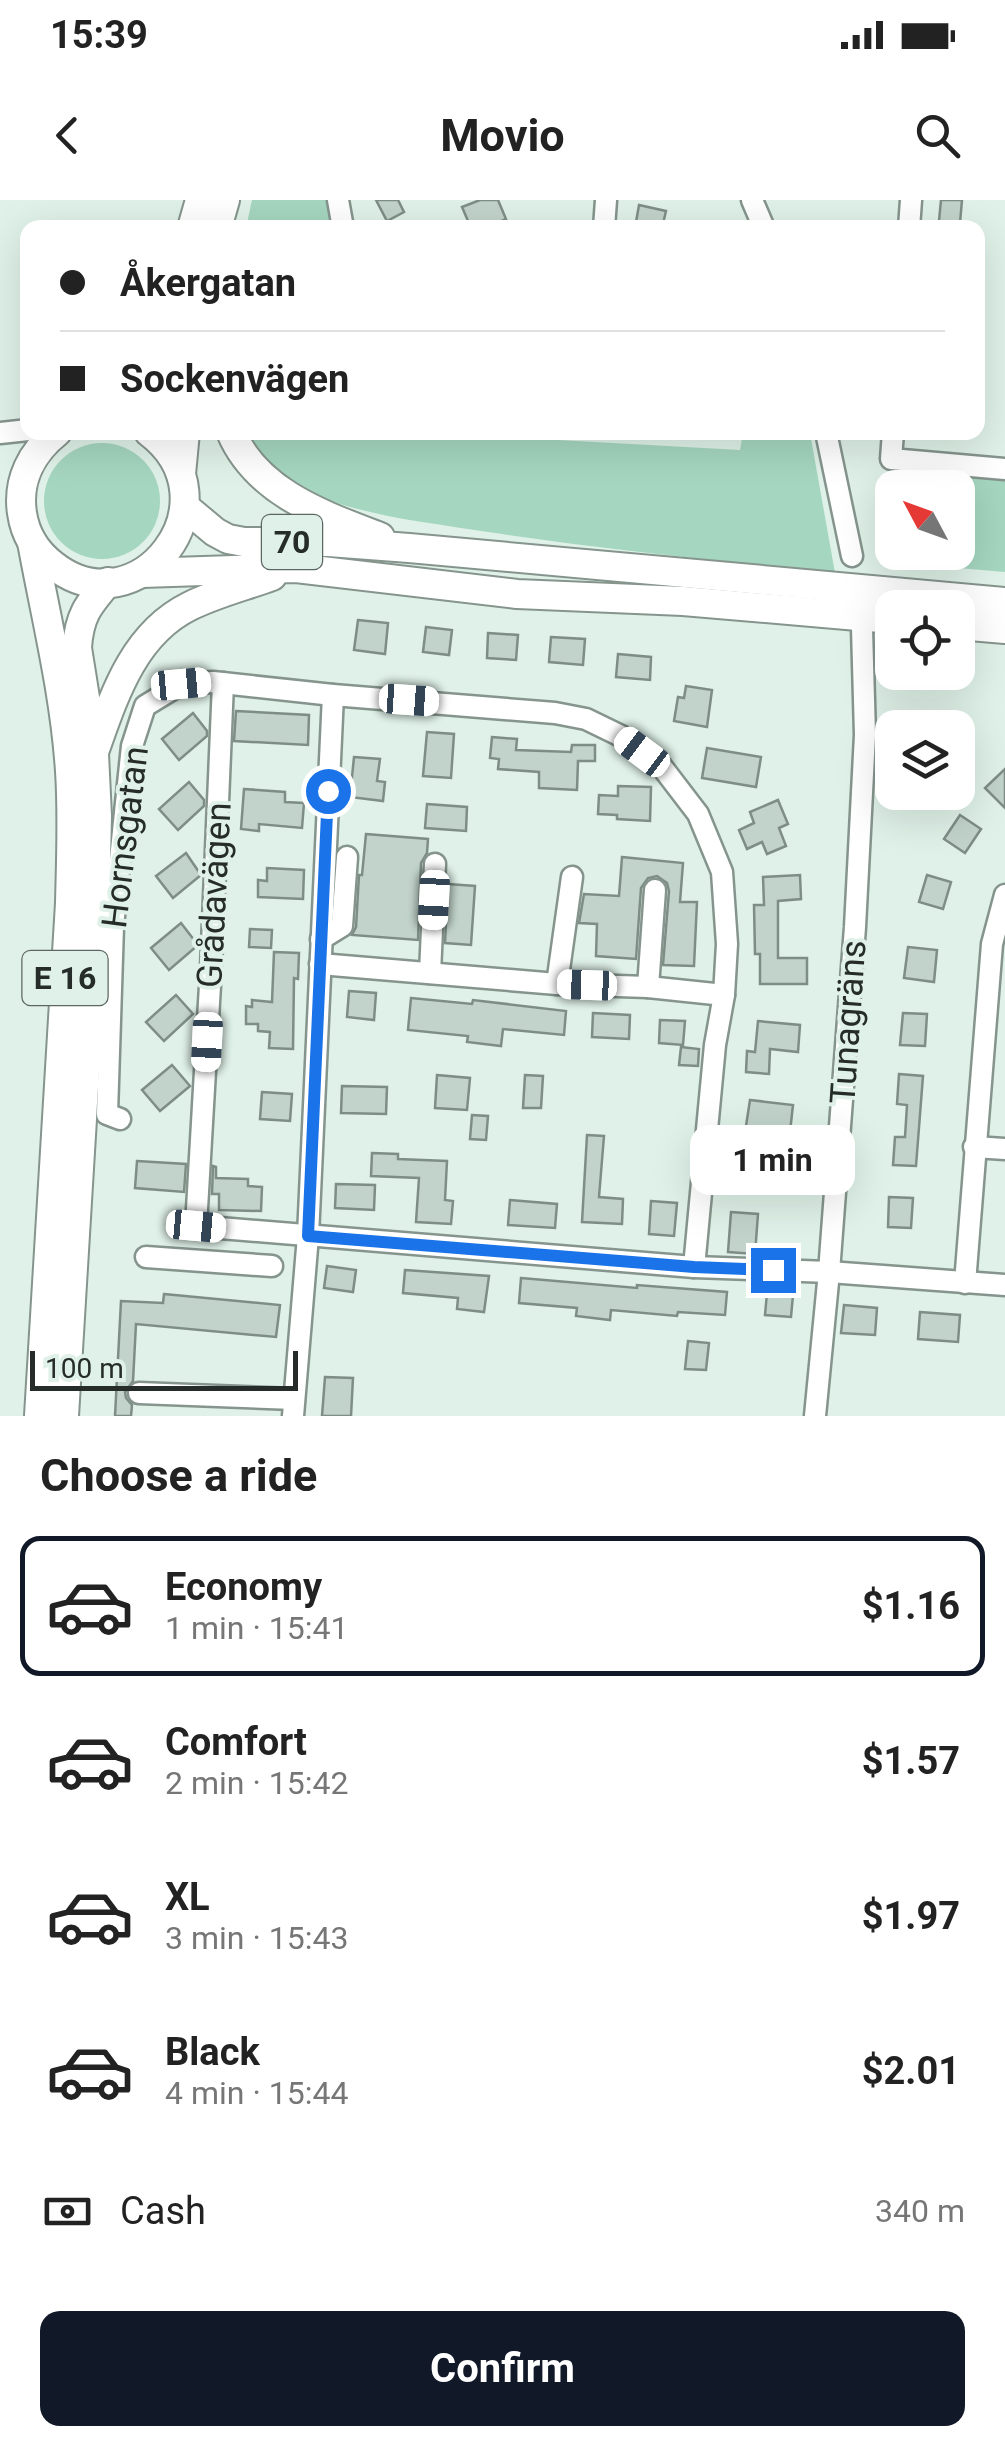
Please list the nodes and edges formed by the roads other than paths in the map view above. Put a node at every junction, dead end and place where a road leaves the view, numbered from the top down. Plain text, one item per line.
1 (48, 440) edge
2 (157, 440) edge
3 (184, 440) edge
4 (234, 440) edge
5 (828, 440) edge
6 (892, 440) edge
7 (1005, 469) edge
8 (181, 474) junction
9 (0, 501) edge
10 (185, 507) junction
11 (28, 530) junction
12 (409, 548) junction
13 (852, 556) dead end
14 (296, 568) junction
15 (142, 573) junction
16 (108, 582) junction
17 (1005, 602) edge
18 (875, 618) edge
19 (975, 626) edge
20 (862, 628) dead end
21 (1005, 629) edge
22 (223, 683) junction
23 (333, 695) junction
24 (94, 754) junction
25 (347, 856) dead end
26 (436, 864) dead end
27 (572, 876) dead end
28 (656, 890) dead end
29 (1005, 896) edge
30 (321, 939) junction
31 (320, 964) junction
32 (430, 973) junction
33 (557, 984) junction
34 (648, 987) junction
35 (724, 995) junction
36 (120, 1119) dead end
37 (974, 1147) junction
38 (1005, 1148) edge
39 (308, 1236) junction
40 (146, 1257) dead end
41 (272, 1266) dead end
42 (694, 1267) junction
43 (830, 1272) junction
44 (965, 1283) junction
45 (1005, 1285) edge
46 (139, 1393) dead end
47 (294, 1407) edge
48 (39, 1416) edge
49 (64, 1416) edge
50 (815, 1416) edge

1 - 11 highway
2 - 8 highway
3 - 8 highway
4 - 12 highway
5 - 13 street
6 - 7 street
8 - 10 highway
9 - 11 street
10 - 12 highway, 70
10 - 15 highway
11 - 16 highway
11 - 48 highway, E 16
12 - 17 highway, 70
14 - 15 highway, 70
14 - 18 highway, 70
14 - 24 highway, 70
15 - 16 highway
16 - 24 highway, E 16
19 - 21 highway
20 - 43 street, Tunagräns
22 - 23 street, Hornsgatan
22 - 36 street, Hornsgatan
22 - 39 street, Grådavägen
23 - 30 street
23 - 35 street, Hornsgatan
24 - 49 highway, E 16
25 - 30 street
26 - 32 street
27 - 33 street
28 - 34 street
29 - 37 street
30 - 31 street
31 - 32 street
31 - 39 street
32 - 33 street
33 - 34 street
34 - 35 street
35 - 42 street, Hornsgatan
37 - 38 street
37 - 44 street
39 - 42 street
39 - 47 street
40 - 41 street
42 - 43 street
43 - 44 street
43 - 50 street, Tunagräns
44 - 45 street
46 - 47 street

